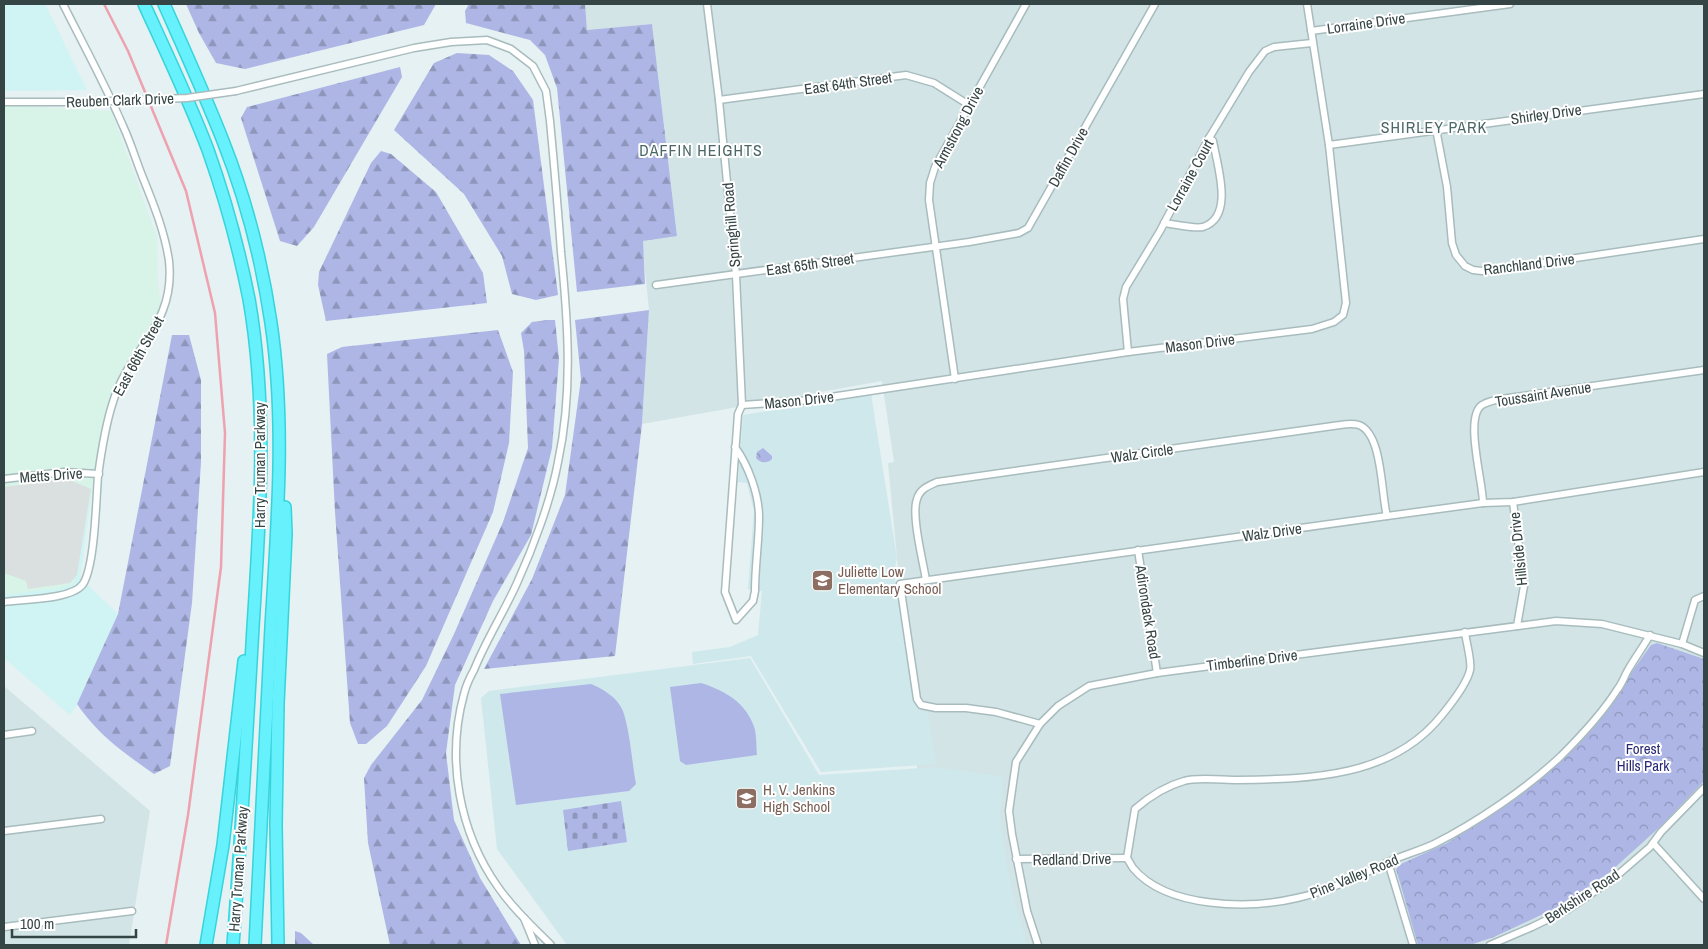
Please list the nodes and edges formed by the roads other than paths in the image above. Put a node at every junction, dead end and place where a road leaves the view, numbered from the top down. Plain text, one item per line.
1 (63, 4) edge
2 (144, 4) edge
3 (164, 4) edge
4 (707, 4) edge
5 (1026, 4) edge
6 (1155, 4) edge
7 (1308, 4) edge
8 (1510, 4) edge
9 (1311, 31) junction
10 (1312, 43) junction
11 (1704, 94) edge
12 (719, 100) junction
13 (4, 102) edge
14 (969, 104) junction
15 (1436, 129) junction
16 (1209, 138) junction
17 (1329, 145) junction
18 (1164, 223) junction
19 (1704, 239) edge
20 (935, 247) junction
21 (736, 275) junction
22 (656, 285) dead end
23 (1128, 352) junction
24 (1704, 370) edge
25 (955, 379) junction
26 (277, 383) junction
27 (742, 405) junction
28 (735, 447) junction
29 (1704, 472) edge
30 (98, 474) junction
31 (4, 479) edge
32 (1513, 502) junction
33 (1483, 503) junction
34 (1387, 516) junction
35 (1138, 550) junction
36 (926, 580) junction
37 (256, 585) junction
38 (1704, 596) edge
39 (4, 602) edge
40 (1517, 626) junction
41 (1465, 632) junction
42 (1650, 635) junction
43 (1682, 644) junction
44 (1704, 653) edge
45 (1157, 673) junction
46 (1040, 724) junction
47 (32, 731) dead end
48 (4, 735) edge
49 (1704, 788) edge
50 (101, 819) dead end
51 (4, 831) edge
52 (1652, 843) junction
53 (1127, 858) junction
54 (1016, 860) junction
55 (1388, 862) junction
56 (1704, 900) edge
57 (132, 911) dead end
58 (523, 917) junction
59 (4, 927) edge
60 (206, 945) edge
61 (233, 945) edge
62 (256, 945) edge
63 (278, 945) edge
64 (535, 945) edge
65 (551, 945) edge
66 (1038, 945) edge
67 (1413, 945) edge
68 (1490, 945) edge

1 - 30 street, East 66th Street
2 - 37 highway, Harry Truman Parkway
3 - 26 highway, Harry Truman Parkway
4 - 12 street, Springhill Road
5 - 14 street, Armstrong Drive
6 - 20 street, Daffin Drive
7 - 9 street, Mason Drive
8 - 9 street, Lorraine Drive
9 - 10 street, Mason Drive
10 - 16 street, Lorraine Court
10 - 17 street, Mason Drive
11 - 15 street, Shirley Drive
12 - 14 street, East 64th Street
12 - 21 street, Springhill Road
13 - 58 street, Reuben Clark Drive, bridge
14 - 20 street, Armstrong Drive
15 - 17 street, Shirley Drive
15 - 19 street, Ranchland Drive
16 - 18 street, Lorraine Court
16 - 18 street
17 - 23 street, Mason Drive
18 - 23 street, Lorraine Court
20 - 21 street, East 65th Street
20 - 25 street, Armstrong Drive
21 - 22 street, East 65th Street
21 - 27 street, Springhill Road
23 - 25 street, Mason Drive
24 - 33 street, Toussaint Avenue
25 - 27 street, Mason Drive
26 - 62 highway, Harry Truman Parkway
26 - 63 highway
27 - 28 street, Springhill Road
28 - 28 street, Springhill Road
29 - 32 street, Walz Drive
30 - 31 street, Metts Drive
30 - 39 street, East 66th Street
32 - 33 street, Walz Drive
32 - 40 street, Hillside Drive
33 - 34 street, Walz Drive
34 - 35 street, Walz Drive
34 - 36 street, Walz Circle
35 - 36 street, Walz Drive
35 - 45 street, Adirondack Road
36 - 46 street, Walz Drive
37 - 60 highway
37 - 61 highway, Harry Truman Parkway
38 - 43 street
40 - 41 street, Timberline Drive
40 - 42 street, Timberline Drive
41 - 45 street, Timberline Drive
41 - 53 street
42 - 43 street, Timberline Drive
42 - 55 street, Pine Valley Road
43 - 44 street, Timberline Drive
45 - 46 street, Timberline Drive
46 - 54 street, Timberline Drive
47 - 48 street
49 - 52 street, Berkshire Road
50 - 51 street
52 - 56 street
52 - 68 street, Berkshire Road
53 - 54 street, Redland Drive
53 - 55 street, Pine Valley Road
54 - 66 street, Timberline Drive
55 - 67 street
57 - 59 street
58 - 64 street
58 - 65 street

